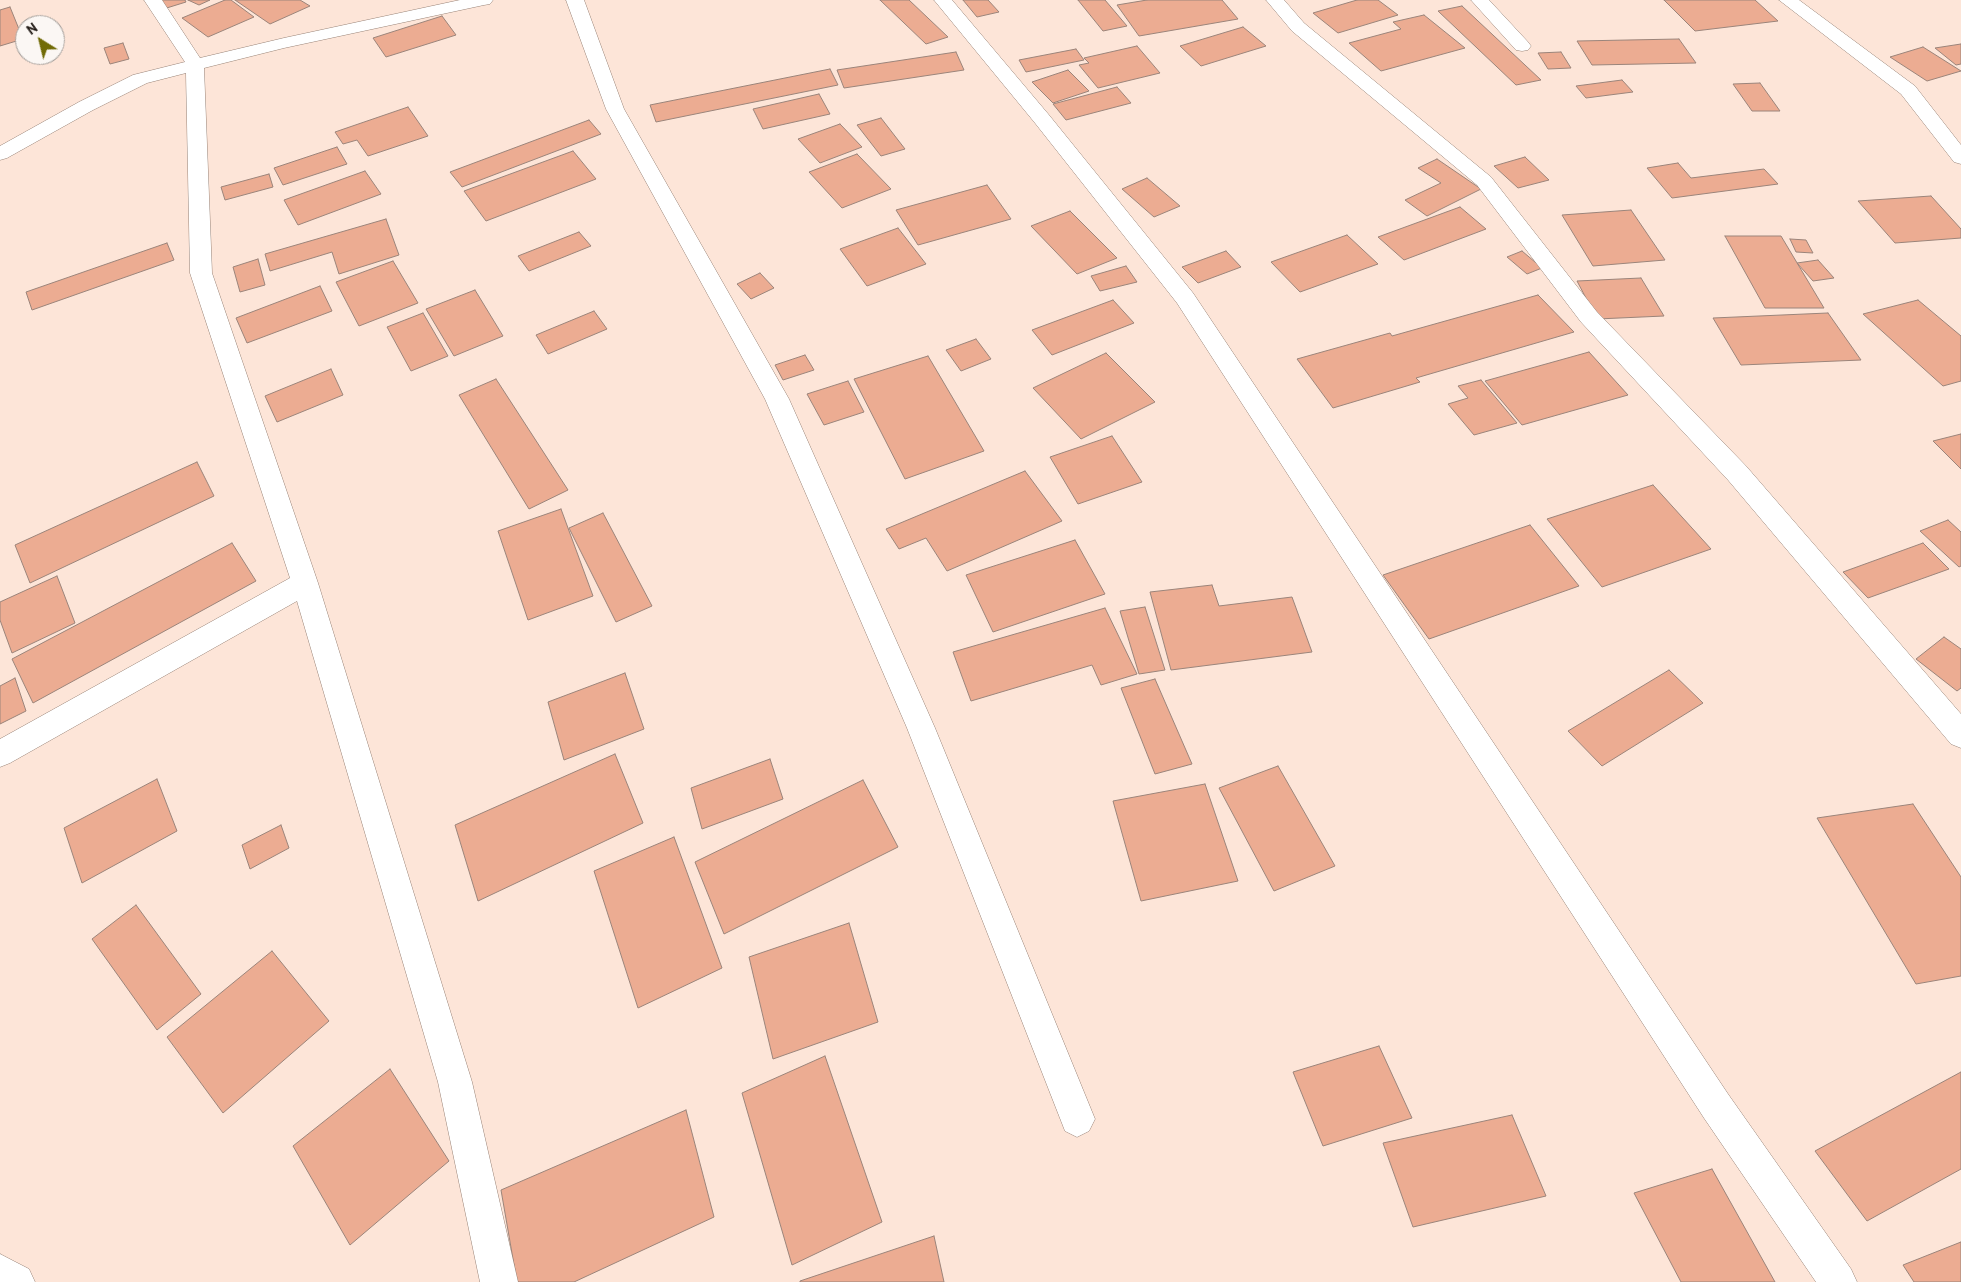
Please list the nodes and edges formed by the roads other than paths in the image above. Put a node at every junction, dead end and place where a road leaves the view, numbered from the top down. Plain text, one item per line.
1 (153, 0) edge
2 (484, 0) edge
3 (575, 0) edge
4 (943, 0) edge
5 (1275, 0) edge
6 (1480, 0) edge
7 (1788, 0) edge
8 (1522, 46) dead end
9 (195, 64) junction
10 (0, 154) edge
11 (1961, 158) edge
12 (305, 583) junction
13 (1961, 735) edge
14 (0, 754) edge
15 (1077, 1119) dead end
16 (0, 1272) edge
17 (16, 1282) edge
18 (499, 1282) edge
19 (1838, 1282) edge

1 - 9 street
2 - 9 street
3 - 15 street
4 - 19 street
5 - 13 street
6 - 8 street
7 - 11 street
9 - 10 street
9 - 12 street
12 - 14 street
12 - 18 street
16 - 17 street

